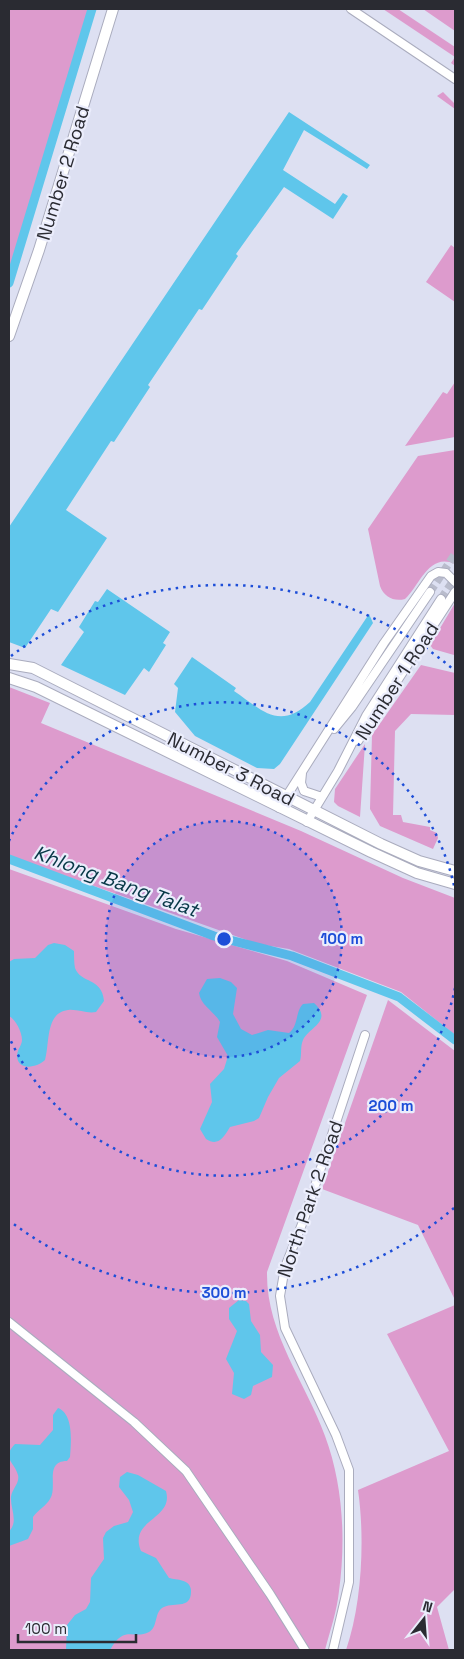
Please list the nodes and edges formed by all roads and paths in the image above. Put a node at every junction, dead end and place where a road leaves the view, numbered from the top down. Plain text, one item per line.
1 (113, 9) edge
2 (351, 9) edge
3 (455, 79) edge
4 (9, 336) edge
5 (455, 582) edge
6 (430, 592) tunnel mouth
7 (455, 592) edge
8 (441, 599) tunnel mouth
9 (9, 664) edge
10 (9, 678) edge
11 (313, 755) junction
12 (304, 769) junction
13 (338, 771) junction
14 (285, 797) junction
15 (322, 797) junction
16 (279, 808) junction
17 (313, 812) junction
18 (307, 822) junction
19 (455, 871) edge
20 (455, 884) edge
21 (365, 1035) dead end
22 (9, 1322) edge
23 (305, 1650) edge
24 (333, 1650) edge

1 - 4 street, Number 2 Road
2 - 3 street
5 - 11 street, Number 1 Road
6 - 11 street, Number 1 Road
7 - 13 street, Number 1 Road
8 - 13 street, Number 1 Road
9 - 14 street, Number 3 Road
10 - 16 street, Number 3 Road
11 - 12 street, Number 1 Road
12 - 14 street, Number 1 Road
12 - 15 street
13 - 15 street, Number 1 Road
14 - 16 street, Number 1 Road
14 - 17 street, Number 3 Road
15 - 17 street, Number 1 Road
16 - 18 street, Number 3 Road
17 - 18 street, Number 1 Road
17 - 19 street, Number 3 Road
18 - 20 street, Number 3 Road
21 - 24 street, North Park 2 Road
22 - 23 street

